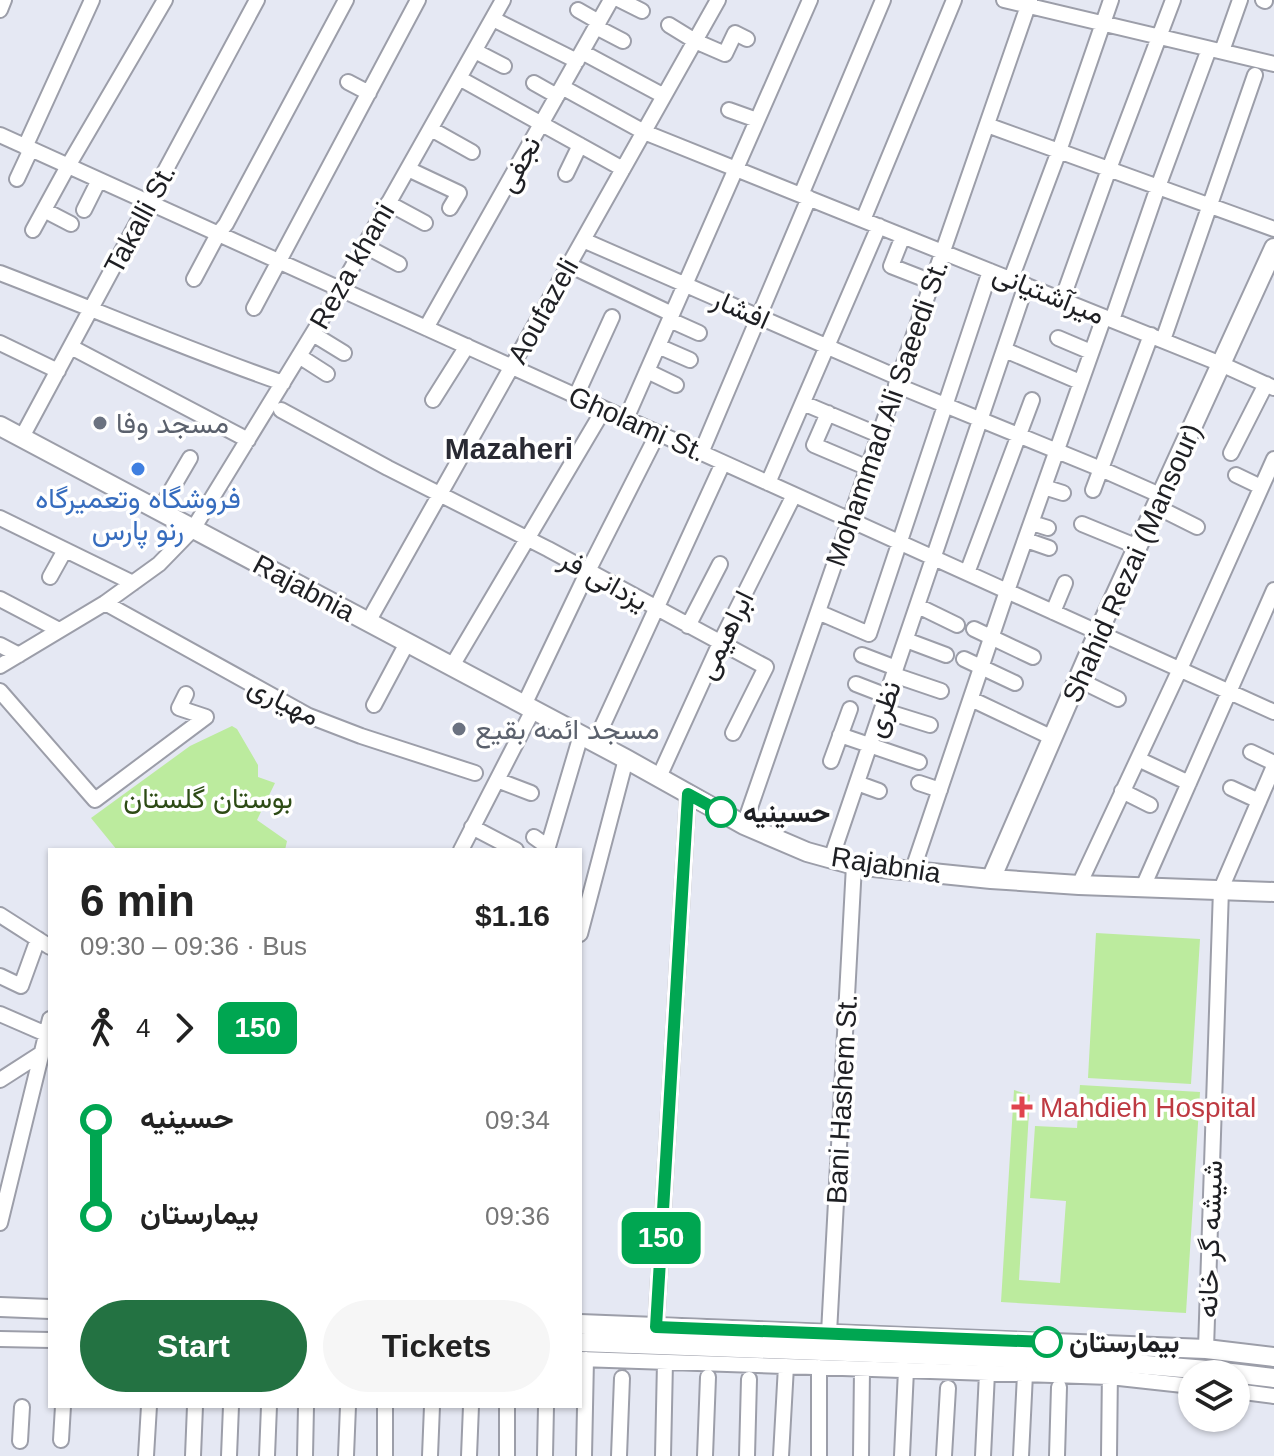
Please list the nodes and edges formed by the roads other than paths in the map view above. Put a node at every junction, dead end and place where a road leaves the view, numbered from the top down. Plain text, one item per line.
1 (4, 0) edge
2 (165, 0) edge
3 (257, 0) edge
4 (346, 0) edge
5 (418, 0) edge
6 (503, 0) edge
7 (611, 0) edge
8 (620, 0) edge
9 (718, 0) edge
10 (810, 0) edge
11 (883, 0) edge
12 (954, 0) edge
13 (1004, 0) edge
14 (1111, 0) edge
15 (1173, 0) edge
16 (1240, 0) edge
17 (89, 1) edge
18 (1029, 2) edge
19 (0, 10) edge
20 (642, 11) dead end
21 (493, 19) junction
22 (589, 22) junction
23 (1103, 23) junction
24 (669, 25) dead end
25 (1160, 37) junction
26 (747, 39) dead end
27 (623, 41) dead end
28 (695, 41) junction
29 (1215, 50) junction
30 (475, 51) junction
31 (579, 56) junction
32 (1274, 64) edge
33 (504, 66) dead end
34 (1255, 75) dead end
35 (459, 78) junction
36 (348, 82) dead end
37 (534, 83) dead end
38 (559, 91) junction
39 (369, 93) junction
40 (664, 96) junction
41 (729, 110) dead end
42 (757, 120) junction
43 (541, 124) junction
44 (987, 125) junction
45 (431, 129) junction
46 (644, 132) junction
47 (0, 135) edge
48 (580, 145) junction
49 (28, 148) junction
50 (1059, 151) junction
51 (472, 152) dead end
52 (68, 166) junction
53 (408, 169) junction
54 (623, 169) junction
55 (736, 169) junction
56 (1109, 169) junction
57 (566, 174) dead end
58 (17, 179) dead end
59 (99, 180) junction
60 (1158, 187) junction
61 (805, 196) junction
62 (148, 202) junction
63 (388, 203) junction
64 (1209, 206) junction
65 (450, 208) dead end
66 (44, 210) junction
67 (84, 210) dead end
68 (863, 220) junction
69 (425, 223) dead end
70 (71, 224) dead end
71 (879, 226) junction
72 (1274, 229) edge
73 (33, 230) dead end
74 (218, 234) junction
75 (903, 236) junction
76 (583, 240) junction
77 (365, 246) junction
78 (1274, 248) edge
79 (943, 252) junction
80 (278, 261) junction
81 (399, 264) dead end
82 (569, 265) junction
83 (990, 271) junction
84 (0, 273) edge
85 (194, 279) dead end
86 (1011, 279) junction
87 (932, 282) junction
88 (685, 284) junction
89 (1026, 285) junction
90 (340, 289) junction
91 (1062, 300) junction
92 (92, 308) junction
93 (254, 308) dead end
94 (612, 317) dead end
95 (671, 317) junction
96 (759, 317) junction
97 (1108, 318) junction
98 (426, 328) junction
99 (699, 333) dead end
100 (313, 334) junction
101 (1058, 338) dead end
102 (1157, 338) junction
103 (0, 343) edge
104 (467, 346) junction
105 (658, 346) junction
106 (827, 346) junction
107 (71, 347) junction
108 (1005, 350) junction
109 (1091, 352) junction
110 (344, 353) dead end
111 (299, 356) junction
112 (690, 360) dead end
113 (1221, 364) junction
114 (512, 367) junction
115 (58, 371) junction
116 (647, 371) junction
117 (327, 374) dead end
118 (898, 382) junction
119 (1080, 382) junction
120 (283, 383) junction
121 (676, 385) dead end
122 (1270, 386) edge
123 (576, 396) junction
124 (433, 400) dead end
125 (1032, 400) dead end
126 (803, 403) junction
127 (946, 405) junction
128 (604, 409) junction
129 (281, 410) dead end
130 (828, 413) junction
131 (626, 419) junction
132 (981, 420) junction
133 (0, 426) edge
134 (658, 433) junction
135 (879, 435) junction
136 (1019, 435) junction
137 (22, 437) junction
138 (248, 440) junction
139 (1056, 450) junction
140 (701, 453) junction
141 (1231, 453) dead end
142 (190, 458) dead end
143 (1274, 459) edge
144 (723, 463) junction
145 (868, 468) junction
146 (1101, 469) junction
147 (1236, 475) dead end
148 (768, 483) junction
149 (1044, 487) junction
150 (1261, 487) junction
151 (1093, 490) dead end
152 (1063, 493) dead end
153 (440, 494) junction
154 (794, 495) junction
155 (1159, 502) junction
156 (159, 511) junction
157 (0, 518) edge
158 (850, 520) junction
159 (1032, 523) junction
160 (1082, 524) dead end
161 (1197, 527) dead end
162 (1048, 528) dead end
163 (193, 529) junction
164 (527, 538) junction
165 (1026, 540) junction
166 (898, 542) junction
167 (1138, 547) junction
168 (1049, 548) dead end
169 (65, 550) junction
170 (934, 559) junction
171 (720, 564) dead end
172 (588, 571) junction
173 (967, 573) junction
174 (50, 577) dead end
175 (133, 583) junction
176 (1065, 583) dead end
177 (1274, 590) edge
178 (1007, 591) junction
179 (0, 599) edge
180 (105, 603) junction
181 (918, 606) junction
182 (657, 609) junction
183 (818, 612) junction
184 (1053, 612) junction
185 (368, 622) junction
186 (957, 625) dead end
187 (688, 626) junction
188 (974, 629) dead end
189 (59, 630) junction
190 (1098, 633) junction
191 (992, 638) junction
192 (906, 640) junction
193 (407, 643) junction
194 (720, 643) junction
195 (0, 645) edge
196 (19, 655) junction
197 (862, 655) dead end
198 (946, 655) dead end
199 (1033, 657) dead end
200 (964, 659) dead end
201 (0, 666) edge
202 (452, 666) junction
203 (981, 668) junction
204 (1180, 669) junction
205 (895, 672) junction
206 (1079, 680) junction
207 (1015, 683) dead end
208 (856, 684) dead end
209 (0, 691) edge
210 (941, 691) dead end
211 (1229, 692) junction
212 (186, 694) dead end
213 (971, 699) junction
214 (1118, 699) dead end
215 (884, 703) junction
216 (374, 705) dead end
217 (528, 707) junction
218 (850, 709) dead end
219 (1274, 712) edge
220 (930, 725) dead end
221 (733, 733) dead end
222 (840, 735) junction
223 (1053, 738) junction
224 (588, 739) junction
225 (870, 746) junction
226 (1251, 752) dead end
227 (626, 759) junction
228 (1138, 759) junction
229 (831, 761) dead end
230 (919, 762) dead end
231 (1274, 765) edge
232 (475, 773) dead end
233 (659, 777) junction
234 (497, 780) junction
235 (857, 783) junction
236 (919, 783) dead end
237 (1189, 783) junction
238 (1231, 788) dead end
239 (940, 790) junction
240 (879, 791) dead end
241 (1122, 791) junction
242 (531, 793) dead end
243 (688, 794) junction
244 (1259, 801) junction
245 (1150, 805) dead end
246 (744, 825) junction
247 (472, 827) junction
248 (534, 837) dead end
249 (462, 848) edge
250 (512, 848) edge
251 (547, 848) edge
252 (831, 859) junction
253 (854, 865) junction
254 (912, 872) junction
255 (991, 879) junction
256 (1079, 885) junction
257 (1143, 887) junction
258 (1221, 889) junction
259 (1274, 892) edge
260 (583, 913) edge
261 (0, 915) edge
262 (44, 943) edge
263 (0, 976) edge
264 (0, 1014) edge
265 (48, 1026) edge
266 (42, 1053) junction
267 (0, 1080) edge
268 (0, 1223) edge
269 (0, 1307) edge
270 (48, 1309) edge
271 (582, 1324) edge
272 (656, 1327) junction
273 (829, 1333) junction
274 (0, 1339) edge
275 (48, 1340) edge
276 (1206, 1349) junction
277 (582, 1353) edge
278 (1274, 1357) edge
279 (665, 1362) junction
280 (786, 1366) junction
281 (819, 1367) junction
282 (862, 1369) junction
283 (906, 1370) junction
284 (1110, 1370) junction
285 (987, 1373) junction
286 (1025, 1374) junction
287 (708, 1377) dead end
288 (622, 1378) dead end
289 (749, 1379) dead end
290 (1178, 1383) edge
291 (1267, 1386) edge
292 (1059, 1387) dead end
293 (948, 1388) dead end
294 (22, 1407) dead end
295 (63, 1408) edge
296 (149, 1408) edge
297 (195, 1408) edge
298 (231, 1408) edge
299 (269, 1408) edge
300 (306, 1408) edge
301 (348, 1408) edge
302 (385, 1408) edge
303 (432, 1408) edge
304 (471, 1408) edge
305 (507, 1408) edge
306 (546, 1408) edge
307 (61, 1440) dead end
308 (20, 1441) dead end
309 (146, 1456) edge
310 (193, 1456) edge
311 (229, 1456) edge
312 (267, 1456) edge
313 (305, 1456) edge
314 (346, 1456) edge
315 (385, 1456) edge
316 (430, 1456) edge
317 (469, 1456) edge
318 (507, 1456) edge
319 (545, 1456) edge
320 (584, 1456) edge
321 (619, 1456) edge
322 (663, 1456) edge
323 (705, 1456) edge
324 (747, 1456) edge
325 (781, 1456) edge
326 (819, 1456) edge
327 (861, 1456) edge
328 (902, 1456) edge
329 (944, 1456) edge
330 (983, 1456) edge
331 (1021, 1456) edge
332 (1057, 1456) edge
333 (1109, 1456) edge

1 - 19 street
2 - 52 street
3 - 62 street, Takalli St.
4 - 74 street
5 - 39 street
6 - 21 street, Reza khani
7 - 22 street, نجفی
8 - 20 street
9 - 28 street, Aoufazeli
10 - 42 street
11 - 61 street
12 - 68 street
13 - 18 street
14 - 23 street
15 - 25 street
16 - 29 street
17 - 49 street
18 - 23 street
18 - 44 street, Mohammad Ali Saeedi St.
21 - 30 street, Reza khani
21 - 31 street
22 - 27 street
22 - 31 street, نجفی
23 - 25 street
23 - 50 street
24 - 28 street
25 - 29 street
25 - 56 street
26 - 28 street
28 - 40 street, Aoufazeli
29 - 32 street
29 - 60 street
30 - 33 street
30 - 35 street, Reza khani
31 - 38 street, نجفی
31 - 40 street
34 - 64 street
35 - 43 street
35 - 45 street, Reza khani
36 - 39 street
37 - 38 street, میرآشتیانی
38 - 43 street, نجفی
38 - 46 street, میرآشتیانی
39 - 80 street
40 - 46 street, Aoufazeli
41 - 42 street
42 - 55 street
43 - 48 street
43 - 98 street, نجفی
44 - 50 street
44 - 79 street, Mohammad Ali Saeedi St.
45 - 51 street
45 - 53 street, Reza khani
46 - 54 street, Aoufazeli
46 - 55 street, میرآشتیانی
47 - 49 street, Gholami St.
48 - 54 street
48 - 57 street
49 - 52 street, Gholami St.
49 - 58 street
50 - 56 street
50 - 86 street
52 - 59 street, Gholami St.
52 - 66 street
53 - 63 street, Reza khani
53 - 65 street
54 - 76 street, Aoufazeli
55 - 61 street, میرآشتیانی
55 - 88 street
56 - 60 street
56 - 91 street
59 - 62 street, Gholami St.
59 - 67 street
60 - 64 street
60 - 97 street
61 - 68 street, میرآشتیانی
61 - 96 street
62 - 74 street, Gholami St.
62 - 92 street, Takalli St.
63 - 69 street
63 - 77 street, Reza khani
64 - 72 street
64 - 102 street
66 - 70 street
66 - 73 street
68 - 71 street, میرآشتیانی
71 - 75 street, میرآشتیانی
71 - 106 street
74 - 80 street, Gholami St.
74 - 85 street
75 - 79 street, میرآشتیانی
75 - 87 street
76 - 82 street, Aoufazeli
76 - 88 street, افشار
77 - 81 street
77 - 90 street, Reza khani
78 - 113 main road, Shahid Rezai (Mansour)
79 - 83 street, میرآشتیانی
79 - 87 street, Mohammad Ali Saeedi St.
80 - 90 street, Gholami St.
80 - 93 street
82 - 95 street
82 - 114 street, Aoufazeli
83 - 86 street, میرآشتیانی
83 - 127 street
84 - 92 street
86 - 89 street, میرآشتیانی
87 - 118 street, Mohammad Ali Saeedi St.
88 - 95 street
88 - 96 street, افشار
89 - 91 street, میرآشتیانی
89 - 108 street, نظری
90 - 98 street, Gholami St.
90 - 100 street, Reza khani
91 - 97 street, میرآشتیانی
92 - 107 street, Takalli St.
92 - 120 street
94 - 123 street
95 - 99 street
95 - 105 street
96 - 106 street, افشار
96 - 140 street
97 - 102 street, میرآشتیانی
97 - 109 street
98 - 104 street, Gholami St.
100 - 110 street
100 - 111 street, Reza khani
101 - 109 street
102 - 113 street, میرآشتیانی
102 - 146 street
103 - 115 street
104 - 114 street, Gholami St.
104 - 124 street
105 - 112 street
105 - 116 street
106 - 118 street, افشار
106 - 126 street
107 - 115 street, Takalli St.
107 - 138 street
108 - 119 street
108 - 132 street, نظری
109 - 119 street
111 - 117 street
111 - 120 street, Reza khani
113 - 122 street, میرآشتیانی
113 - 155 main road, Shahid Rezai (Mansour)
114 - 123 street, Gholami St.
114 - 153 street, Aoufazeli
115 - 137 street, Takalli St.
116 - 121 street
116 - 131 street
118 - 127 street, افشار
118 - 135 street, Mohammad Ali Saeedi St.
119 - 139 street
120 - 138 street, Reza khani
122 - 141 street
123 - 128 street, Gholami St.
125 - 136 street
126 - 130 street
126 - 148 street
127 - 132 street, افشار
127 - 166 street
128 - 131 street, Gholami St.
128 - 164 street
129 - 153 street, یزدانی فر
130 - 135 street
130 - 145 street
131 - 134 street, Gholami St.
132 - 136 street, افشار
132 - 170 street, نظری
133 - 137 main road, Rajabnia
134 - 140 street, Gholami St.
134 - 172 street
135 - 145 street, Mohammad Ali Saeedi St.
136 - 139 street, افشار
136 - 173 street
137 - 156 main road, Rajabnia
138 - 163 street, Reza khani
139 - 146 street, افشار
139 - 149 street
140 - 144 street, Gholami St.
142 - 156 street
143 - 150 street
144 - 148 street, Gholami St.
144 - 182 street
145 - 158 street, Mohammad Ali Saeedi St.
146 - 151 street
146 - 155 street, افشار
147 - 150 street
148 - 154 street, Gholami St.
149 - 152 street
149 - 159 street
150 - 204 street
153 - 164 street, یزدانی فر
153 - 185 street, Aoufazeli
154 - 158 street, Gholami St.
154 - 194 street, ابراهیمی
155 - 161 street, افشار
155 - 167 main road, Shahid Rezai (Mansour)
156 - 163 main road, Rajabnia
157 - 169 street
158 - 166 street, Gholami St.
158 - 183 street, Mohammad Ali Saeedi St.
159 - 162 street
159 - 165 street
160 - 167 street
163 - 175 street, Reza khani
163 - 185 main road, Rajabnia
164 - 172 street, یزدانی فر
164 - 202 street
165 - 168 street
165 - 178 street
166 - 170 street, Gholami St.
166 - 183 street
167 - 190 main road, Shahid Rezai (Mansour)
169 - 174 street
169 - 175 street
170 - 173 street, Gholami St.
170 - 181 street, نظری
171 - 187 street
172 - 182 street, یزدانی فر
172 - 217 street
173 - 178 street, Gholami St.
175 - 180 street, Reza khani
176 - 184 street
177 - 211 street
178 - 184 street, Gholami St.
178 - 191 street
179 - 189 street
180 - 189 street, Reza khani
180 - 232 street, مهیاری
181 - 186 street
181 - 192 street, نظری
182 - 187 street, یزدانی فر
182 - 224 street
183 - 246 street, Mohammad Ali Saeedi St.
184 - 190 street, Gholami St.
185 - 193 main road, Rajabnia
187 - 194 street, یزدانی فر
188 - 191 street
189 - 196 street, Reza khani
190 - 204 street, Gholami St.
190 - 206 main road, Shahid Rezai (Mansour)
191 - 199 street
191 - 203 street
192 - 198 street
192 - 205 street, نظری
193 - 202 main road, Rajabnia
193 - 216 street
194 - 221 street, یزدانی فر
194 - 233 street, ابراهیمی
195 - 196 street
196 - 201 street, Reza khani
197 - 205 street
200 - 203 street
202 - 217 main road, Rajabnia
203 - 207 street
203 - 213 street
204 - 211 street, Gholami St.
204 - 228 street
205 - 210 street
205 - 215 street, نظری
206 - 214 street
206 - 223 main road, Shahid Rezai (Mansour)
208 - 215 street
209 - 212 street
211 - 219 street, Gholami St.
211 - 237 street
213 - 223 street
213 - 239 street
215 - 220 street
215 - 225 street, نظری
217 - 224 main road, Rajabnia
217 - 234 street
218 - 222 street
222 - 225 street
222 - 229 street
223 - 255 main road, Shahid Rezai (Mansour)
224 - 227 main road, Rajabnia
224 - 251 street
225 - 230 street
225 - 235 street, نظری
226 - 231 street
227 - 233 main road, Rajabnia
227 - 260 street
228 - 237 street
228 - 241 street
231 - 244 street
233 - 243 main road, Rajabnia
234 - 242 street
234 - 247 street
235 - 240 street
235 - 252 street, نظری
236 - 239 street
237 - 257 street
238 - 244 street
239 - 254 street
241 - 245 street
241 - 256 street
243 - 246 main road, Rajabnia
243 - 272 street
244 - 258 street
246 - 252 main road, Rajabnia
247 - 249 street
247 - 250 street
248 - 251 street
252 - 253 main road, Rajabnia
253 - 254 main road, Rajabnia
253 - 273 street, Bani Hashem St.
254 - 255 main road, Rajabnia
255 - 256 main road, Rajabnia
256 - 257 main road, Rajabnia
257 - 258 main road, Rajabnia
258 - 259 main road, Rajabnia
258 - 276 street, شیشه گر خانه
261 - 262 street
262 - 263 street
264 - 265 street
265 - 266 street
266 - 267 street
266 - 268 street
269 - 270 main road
271 - 272 main road
272 - 273 main road
273 - 276 main road
274 - 275 street
276 - 278 main road
277 - 279 street
277 - 284 main road
277 - 320 street
279 - 280 street
279 - 322 street
280 - 281 street
280 - 325 street
281 - 282 street
281 - 326 street
282 - 283 street
282 - 327 street
283 - 285 street
283 - 328 street
284 - 286 street
284 - 290 street
284 - 291 main road
284 - 333 street
285 - 286 street
285 - 330 street
286 - 331 street
287 - 323 street
288 - 321 street
289 - 324 street
292 - 332 street
293 - 329 street
294 - 308 street
295 - 307 street
296 - 309 street
297 - 310 street
298 - 311 street
299 - 312 street
300 - 313 street
301 - 314 street
302 - 315 street
303 - 316 street
304 - 317 street
305 - 318 street
306 - 319 street

